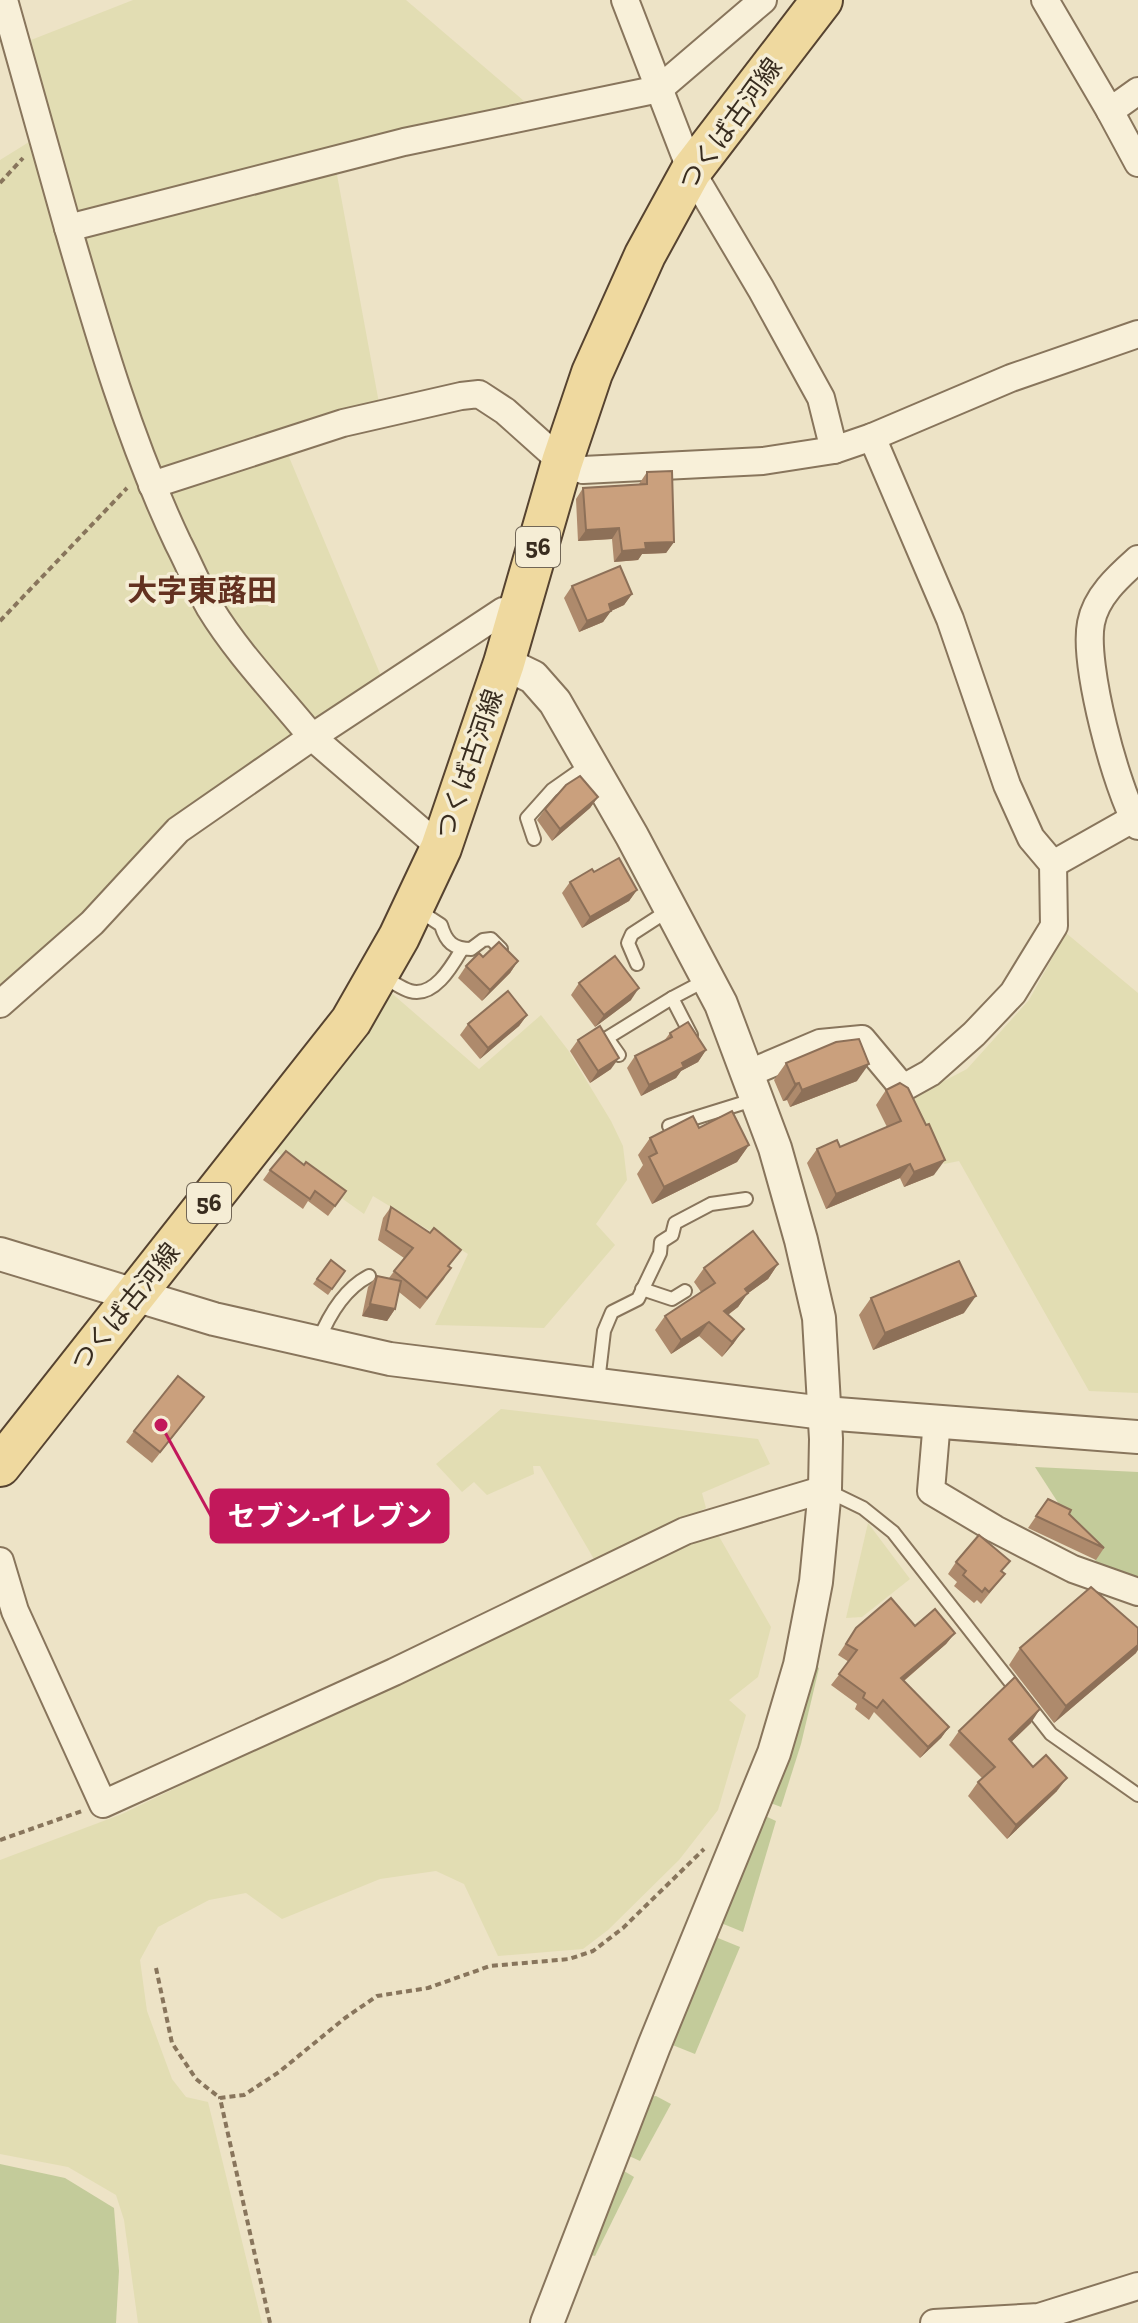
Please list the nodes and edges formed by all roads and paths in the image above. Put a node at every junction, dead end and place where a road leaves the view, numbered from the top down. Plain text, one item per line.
1 (4, 0) edge
2 (625, 0) edge
3 (763, 0) edge
4 (822, 0) edge
5 (1045, 0) edge
6 (659, 89) junction
7 (1138, 91) edge
8 (1110, 111) junction
9 (41, 139) junction
10 (1138, 163) edge
11 (691, 171) junction
12 (0, 183) edge
13 (68, 228) junction
14 (1138, 334) edge
15 (872, 437) junction
16 (834, 450) junction
17 (562, 462) junction
18 (149, 477) junction
19 (1138, 559) edge
20 (519, 613) junction
21 (0, 621) edge
22 (504, 663) junction
23 (312, 737) junction
24 (592, 762) junction
25 (1137, 820) edge
26 (534, 839) dead end
27 (441, 848) junction
28 (1053, 864) junction
29 (413, 907) junction
30 (671, 908) junction
31 (462, 949) junction
32 (501, 949) edge
33 (637, 964) dead end
34 (376, 976) junction
35 (708, 979) junction
36 (672, 998) junction
37 (0, 1004) edge
38 (691, 1035) edge
39 (619, 1055) edge
40 (752, 1087) junction
41 (669, 1126) edge
42 (746, 1199) dead end
43 (0, 1254) edge
44 (369, 1276) dead end
45 (642, 1289) junction
46 (685, 1291) dead end
47 (135, 1296) junction
48 (317, 1343) junction
49 (597, 1385) junction
50 (824, 1413) junction
51 (937, 1420) junction
52 (1138, 1437) edge
53 (0, 1466) edge
54 (825, 1489) junction
55 (0, 1561) edge
56 (1138, 1592) edge
57 (1138, 1795) edge
58 (103, 1804) junction
59 (0, 1840) edge
60 (708, 1844) dead end
61 (156, 1968) dead end
62 (220, 2098) junction
63 (1138, 2286) edge
64 (270, 2323) edge
65 (547, 2323) edge
66 (934, 2323) edge

1 - 9 street
2 - 6 street
3 - 6 street
4 - 11 main road, つくば古河線 / 56
5 - 8 street
6 - 11 street
6 - 13 street
7 - 8 street
8 - 10 street
9 - 12 path
9 - 13 street
11 - 16 street
11 - 17 main road, つくば古河線 / 56
13 - 18 street
14 - 15 street
15 - 16 street
15 - 28 street
16 - 17 street
17 - 18 street
17 - 20 main road, つくば古河線 / 56
18 - 21 path
18 - 23 street
19 - 25 street
20 - 22 main road, つくば古河線 / 56
20 - 23 street
22 - 24 street
22 - 27 main road, つくば古河線 / 56
23 - 27 street
23 - 37 street
24 - 26 lane
24 - 30 street
25 - 28 street
27 - 29 main road, つくば古河線 / 56
28 - 40 street
29 - 31 lane
29 - 34 main road, つくば古河線 / 56
30 - 33 lane
30 - 35 street
31 - 32 lane
31 - 34 lane
34 - 47 main road, つくば古河線 / 56
35 - 36 lane
35 - 40 street
36 - 38 lane
36 - 39 lane
40 - 41 lane
40 - 50 street
42 - 45 lane
43 - 47 street
44 - 48 lane
45 - 46 lane
45 - 49 lane
47 - 48 street
47 - 53 main road, つくば古河線 / 56
48 - 49 street
49 - 50 street
50 - 51 street
50 - 54 street
51 - 52 street
51 - 56 street
54 - 57 lane
54 - 58 street
54 - 65 street
55 - 58 street
58 - 59 path
60 - 62 path
61 - 62 path
62 - 64 path
63 - 66 street

